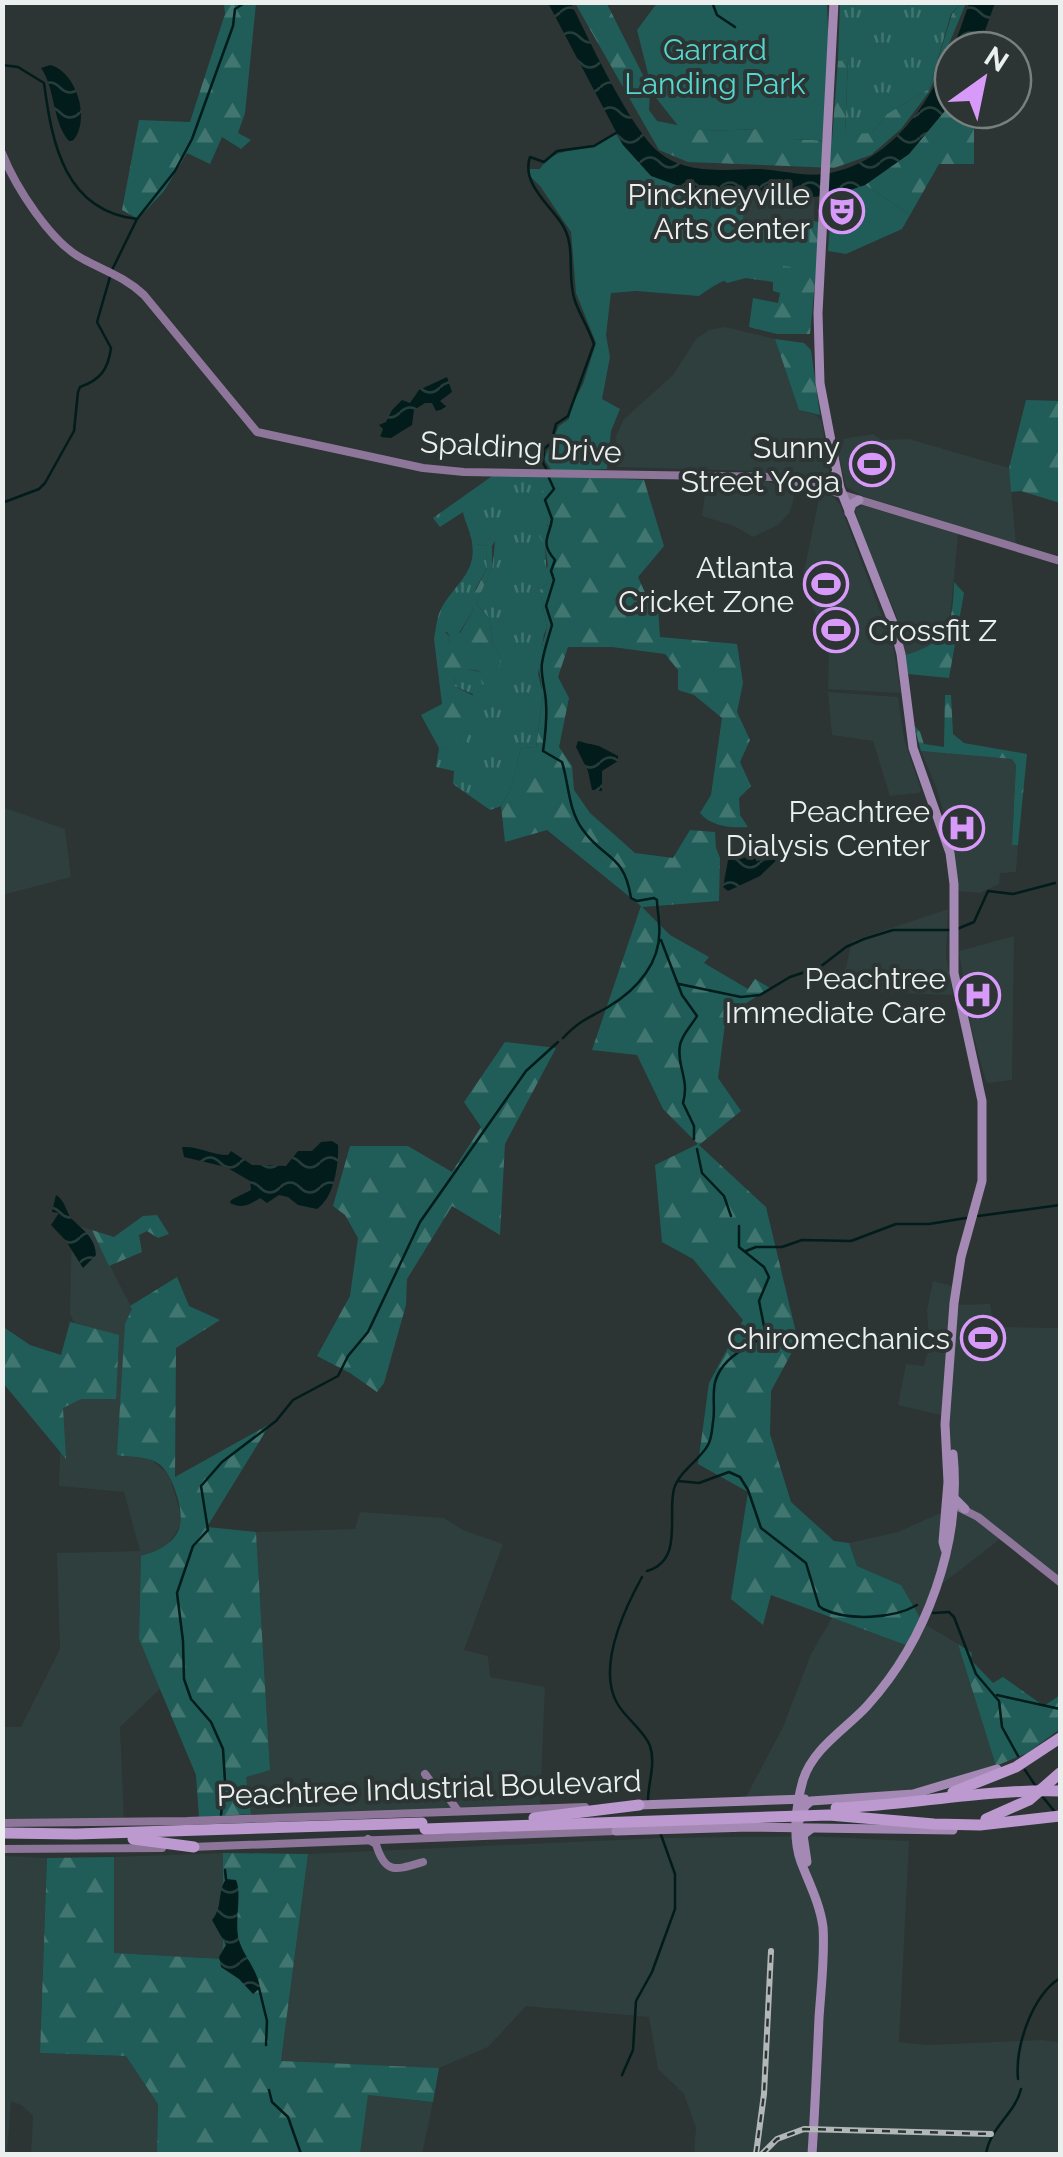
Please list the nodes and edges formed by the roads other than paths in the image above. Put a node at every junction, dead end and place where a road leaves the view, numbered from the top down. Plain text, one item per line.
1 (834, 2) edge
2 (2, 153) edge
3 (836, 471) junction
4 (824, 490) junction
5 (842, 494) junction
6 (864, 502) junction
7 (849, 512) junction
8 (1060, 561) edge
9 (951, 1507) junction
10 (965, 1509) joint
11 (987, 1526) junction
12 (1060, 1582) edge
13 (1060, 1738) edge
14 (1036, 1754) junction
15 (810, 1766) junction
16 (425, 1774) dead end
17 (808, 1781) junction
18 (1058, 1782) edge
19 (858, 1798) junction
20 (919, 1801) junction
21 (450, 1802) junction
22 (639, 1806) junction
23 (462, 1812) junction
24 (444, 1813) junction
25 (798, 1813) junction
26 (1060, 1816) edge
27 (534, 1818) junction
28 (187, 1822) junction
29 (1019, 1822) junction
30 (2, 1823) edge
31 (967, 1824) junction
32 (547, 1825) junction
33 (423, 1826) junction
34 (750, 1827) junction
35 (616, 1831) junction
36 (2, 1836) edge
37 (128, 1836) junction
38 (386, 1838) junction
39 (368, 1839) junction
40 (194, 1847) junction
41 (2, 1849) edge
42 (378, 1850) junction
43 (807, 1862) junction
44 (421, 1863) dead end
45 (808, 1874) junction
46 (812, 2154) edge

1 - 3 main road
2 - 4 main road, Spalding Drive
3 - 4 main road
3 - 5 main road
4 - 5 main road, Spalding Drive
5 - 6 main road, Spalding Drive
5 - 7 main road
6 - 7 main road
6 - 8 main road, Spalding Drive
7 - 9 main road
9 - 10 main road
9 - 11 main road
9 - 15 main road
10 - 11 main road
11 - 12 main road
13 - 14 highway
14 - 19 main road
14 - 20 highway
15 - 17 main road
15 - 25 main road
16 - 21 main road
17 - 25 main road
17 - 25 main road
18 - 20 highway, Peachtree Industrial Boulevard
18 - 31 highway
19 - 25 main road, Peachtree Industrial Boulevard
19 - 25 main road
20 - 25 highway, Peachtree Industrial Boulevard
21 - 23 main road
21 - 24 main road
22 - 23 main road, Peachtree Industrial Boulevard
22 - 25 main road, Peachtree Industrial Boulevard
22 - 27 highway
23 - 24 main road, Peachtree Industrial Boulevard
24 - 28 main road, Peachtree Industrial Boulevard
25 - 27 highway, Peachtree Industrial Boulevard
25 - 29 main road
25 - 31 highway, Peachtree Industrial Boulevard
25 - 32 highway, Peachtree Industrial Boulevard
25 - 34 main road, Peachtree Industrial Boulevard
25 - 34 main road
25 - 43 main road
25 - 43 main road
25 - 45 main road
26 - 29 highway
27 - 33 highway, Peachtree Industrial Boulevard
28 - 30 main road, Peachtree Industrial Boulevard
28 - 37 highway
29 - 31 highway, Peachtree Industrial Boulevard
32 - 33 highway, Peachtree Industrial Boulevard
32 - 35 highway
33 - 37 highway, Peachtree Industrial Boulevard
34 - 35 main road, Peachtree Industrial Boulevard
35 - 38 main road, Peachtree Industrial Boulevard
36 - 37 highway, Peachtree Industrial Boulevard
37 - 40 highway
38 - 39 main road, Peachtree Industrial Boulevard
38 - 42 main road
39 - 40 main road, Peachtree Industrial Boulevard
39 - 42 main road
40 - 41 main road, Peachtree Industrial Boulevard
42 - 44 main road
43 - 45 main road
45 - 46 main road

